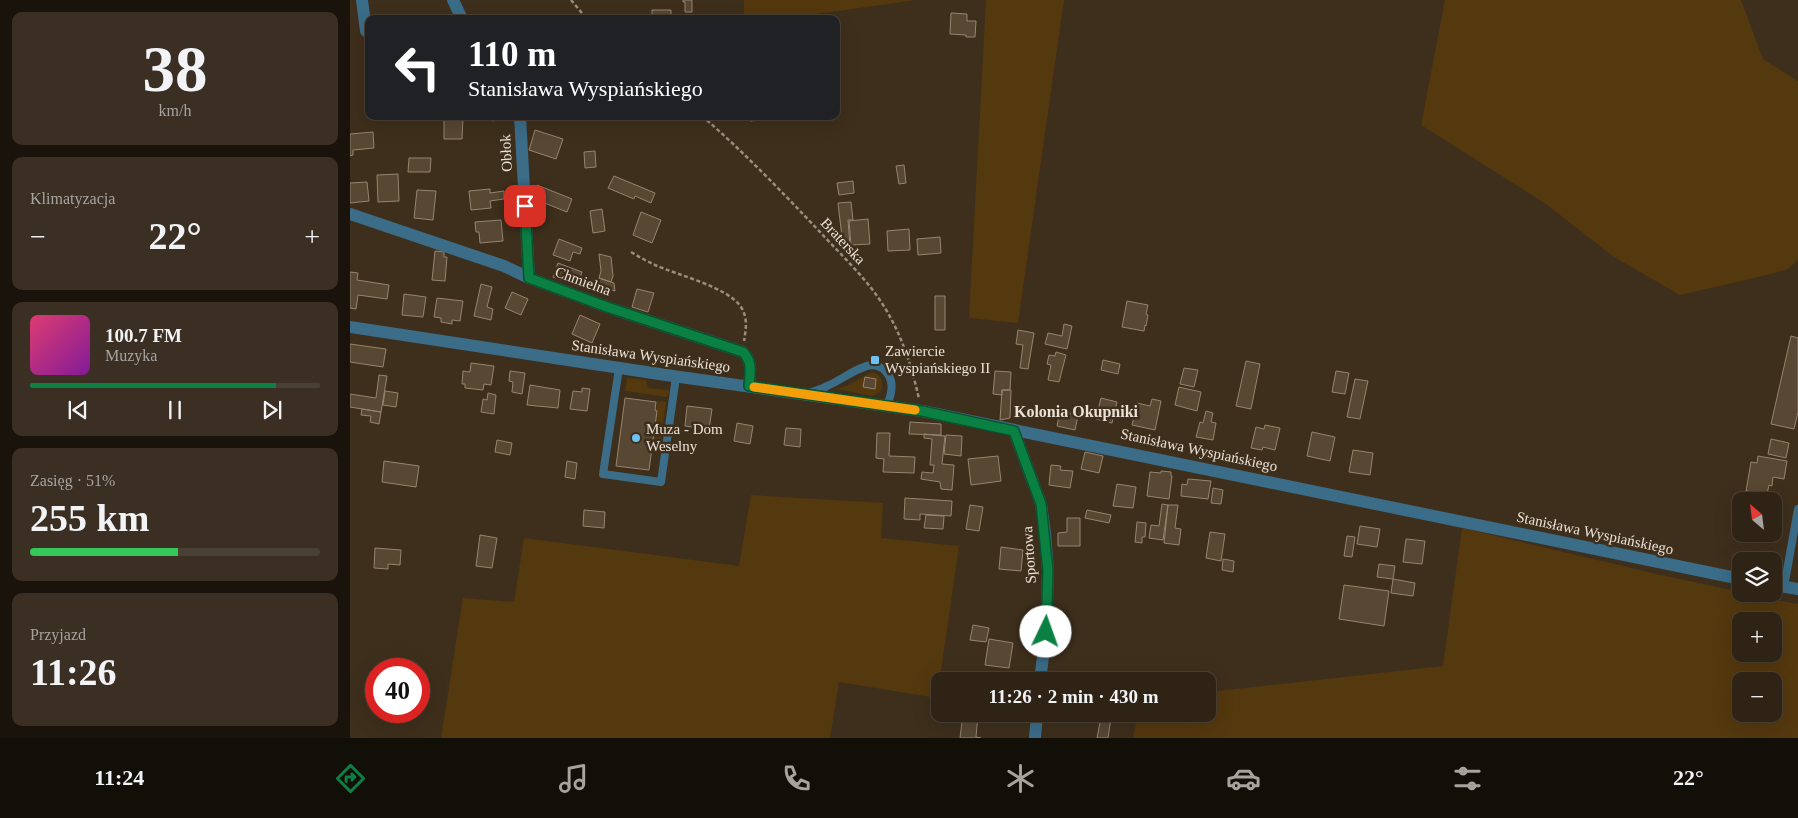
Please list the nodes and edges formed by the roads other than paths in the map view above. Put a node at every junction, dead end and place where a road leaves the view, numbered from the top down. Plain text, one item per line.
1 (362, 0) edge
2 (453, 0) edge
3 (460, 15) edge
4 (365, 23) edge
5 (520, 120) edge
6 (350, 214) edge
7 (529, 278) junction
8 (350, 327) edge
9 (619, 368) junction
10 (676, 377) junction
11 (749, 386) junction
12 (807, 394) junction
13 (887, 406) junction
14 (1014, 431) junction
15 (1798, 509) edge
16 (1782, 574) edge
17 (1732, 577) edge
18 (1782, 586) edge
19 (1798, 589) edge
20 (1041, 672) edge
21 (1036, 722) edge
22 (1035, 738) edge

1 - 4 street
2 - 3 street
5 - 7 street, Obłok
6 - 7 street, Chmielna
7 - 11 street, Chmielna
8 - 9 street, Stanisława Wyspiańskiego
9 - 10 street, Stanisława Wyspiańskiego
9 - 10 lane
10 - 11 street, Stanisława Wyspiańskiego
11 - 12 street, Stanisława Wyspiańskiego
12 - 13 street, Stanisława Wyspiańskiego
12 - 13 lane
13 - 14 street, Stanisława Wyspiańskiego
14 - 17 street, Stanisława Wyspiańskiego
14 - 20 street, Sportowa
15 - 16 lane
18 - 19 street
21 - 22 street

